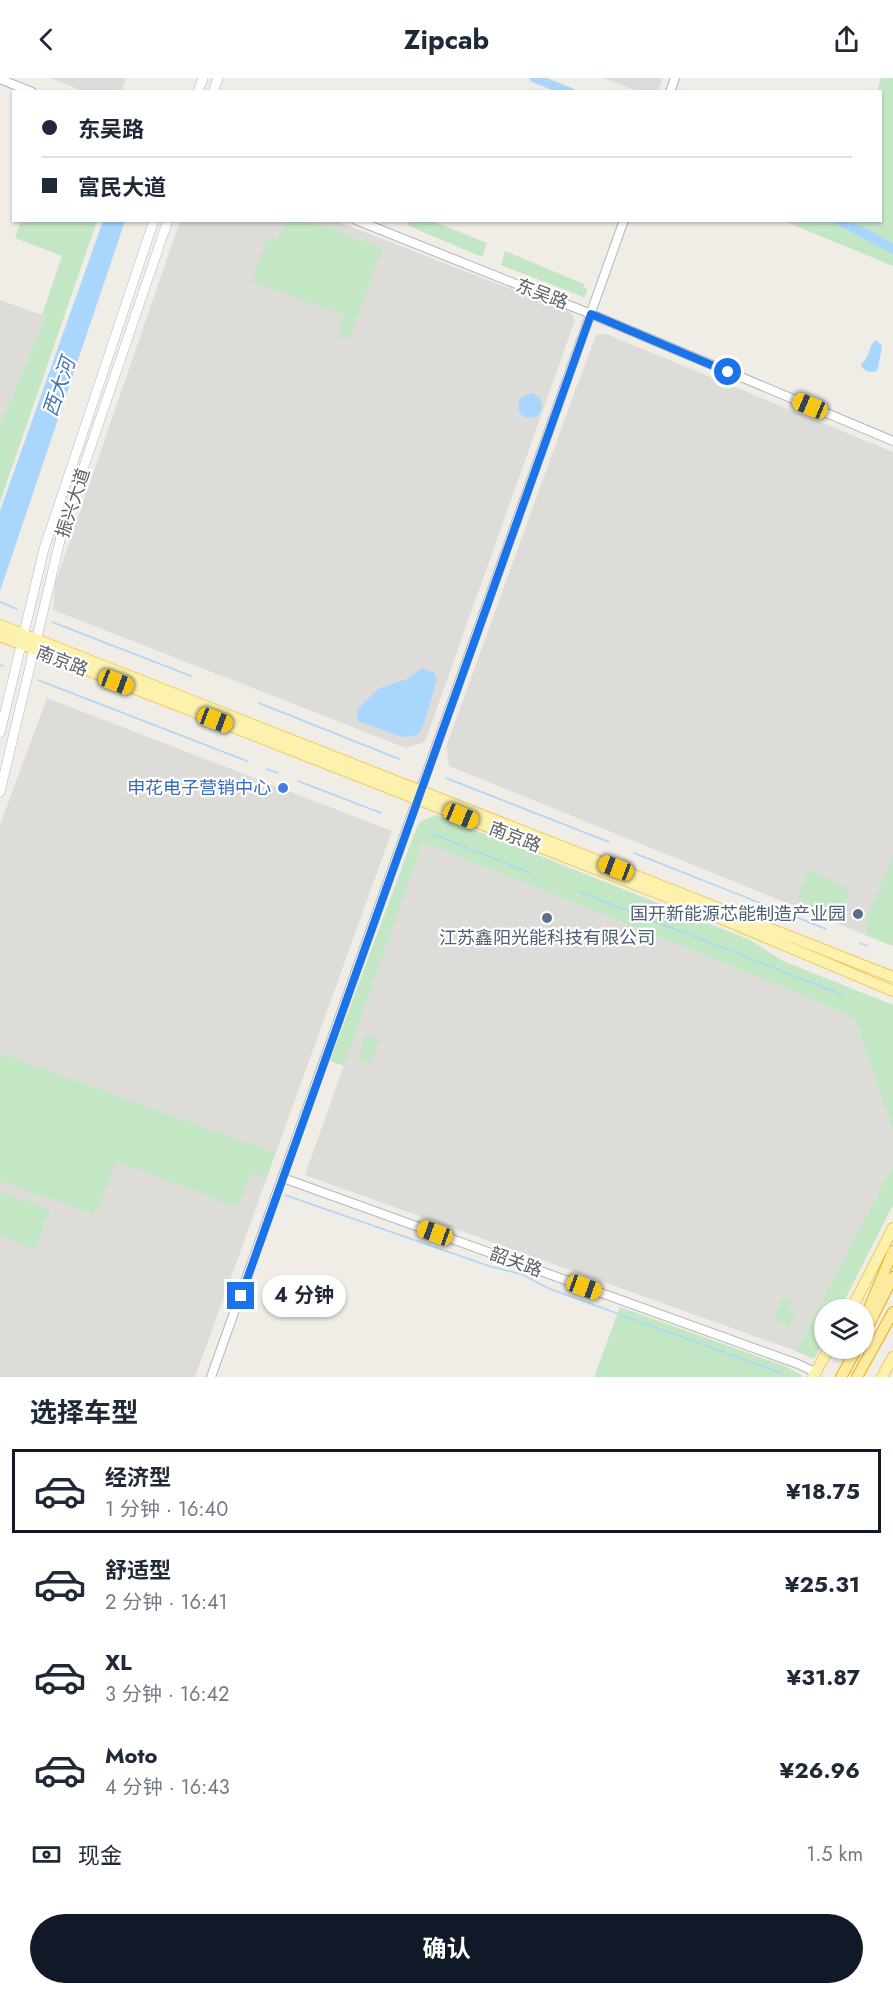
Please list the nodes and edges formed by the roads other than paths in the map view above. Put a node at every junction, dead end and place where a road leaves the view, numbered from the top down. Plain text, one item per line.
1 (0, 79) edge
2 (27, 90) edge
3 (153, 222) edge
4 (167, 222) edge
5 (361, 222) edge
6 (623, 222) edge
7 (591, 314) junction
8 (893, 441) edge
9 (0, 625) edge
10 (0, 636) edge
11 (22, 640) junction
12 (37, 645) junction
13 (0, 733) edge
14 (0, 792) edge
15 (419, 795) junction
16 (893, 977) edge
17 (893, 992) edge
18 (283, 1178) junction
19 (893, 1228) edge
20 (893, 1251) edge
21 (893, 1277) edge
22 (857, 1299) edge
23 (873, 1299) edge
24 (893, 1312) edge
25 (874, 1314) edge
26 (893, 1323) edge
27 (893, 1357) edge
28 (823, 1359) edge
29 (843, 1359) edge
30 (851, 1359) edge
31 (814, 1375) edge
32 (211, 1377) edge
33 (833, 1377) edge
34 (841, 1377) edge
35 (857, 1377) edge
36 (862, 1377) edge
37 (882, 1377) edge

1 - 2 street
3 - 11 main road, 振兴大道
4 - 12 main road, 振兴大道
5 - 7 street, 东吴路
6 - 7 street
7 - 8 street, 东吴路
7 - 15 street
9 - 11 main road, 南京路
10 - 11 main road, 南京路
11 - 12 main road, 南京路
11 - 13 main road, 振兴大道
12 - 14 main road, 振兴大道
12 - 15 main road, 南京路
15 - 16 main road, 南京路
15 - 17 main road, 南京路
15 - 18 street
18 - 31 street, 韶关路
18 - 32 street
19 - 22 main road
20 - 23 highway
21 - 25 highway
24 - 35 highway
26 - 36 highway
27 - 37 main road
28 - 31 main road
29 - 33 highway
30 - 34 highway

